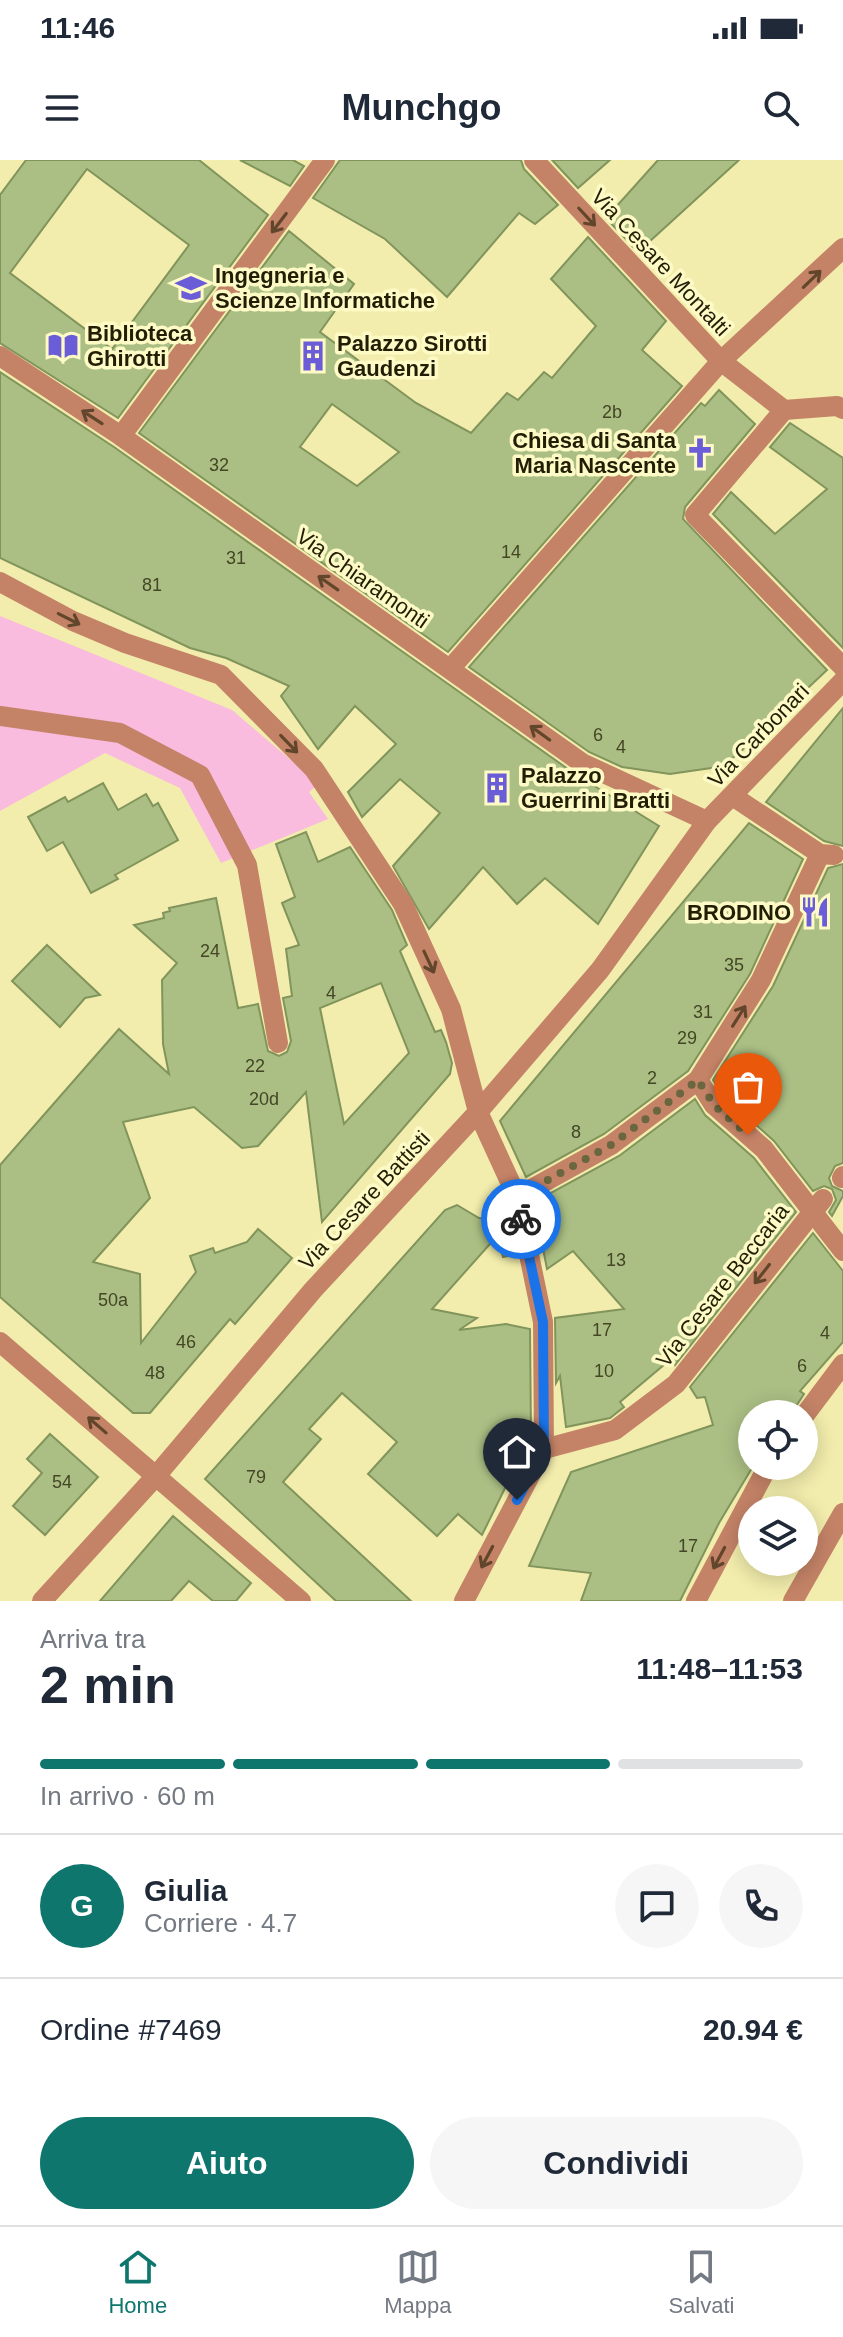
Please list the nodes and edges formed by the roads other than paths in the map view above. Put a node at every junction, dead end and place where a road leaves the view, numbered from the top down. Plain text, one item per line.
1 (534, 160) edge
2 (320, 162) edge
3 (843, 248) edge
4 (0, 356) edge
5 (721, 361) junction
6 (843, 409) edge
7 (784, 410) junction
8 (121, 436) junction
9 (0, 582) edge
10 (843, 667) edge
11 (450, 669) junction
12 (843, 681) edge
13 (0, 716) edge
14 (734, 797) junction
15 (707, 821) junction
16 (278, 1043) dead end
17 (698, 1080) junction
18 (478, 1112) junction
19 (517, 1197) junction
20 (816, 1206) junction
21 (843, 1251) edge
22 (0, 1342) edge
23 (843, 1364) edge
24 (816, 1400) edge
25 (544, 1449) junction
26 (156, 1476) junction
27 (761, 1480) edge
28 (843, 1513) edge
29 (42, 1601) edge
30 (301, 1601) edge
31 (464, 1601) edge
32 (696, 1601) edge
33 (793, 1601) edge

1 -> 5 street, Via Cesare Montalti
2 -> 8 street
5 -> 3 street
8 -> 4 street, Via Chiaramonti
5 - 7 street, Via Cesare Montalti
5 - 11 street
6 - 7 street
7 - 10 street
11 -> 8 street, Via Chiaramonti
9 -> 18 street
15 -> 11 street, Via Chiaramonti
12 - 14 street, Via Carbonari
13 - 16 street
14 - 15 street, Via Carbonari
17 -> 14 street
15 - 18 street, Via Cesare Battisti
17 - 19 street
17 - 20 street
18 - 19 street
18 - 26 street, Via Cesare Battisti
19 - 25 street
20 - 21 street
20 -> 25 street, Via Cesare Beccaria
26 -> 22 street
23 - 24 street
25 -> 31 street
26 - 29 street, Via Cesare Battisti
26 - 30 street
27 -> 32 street
28 - 33 street

